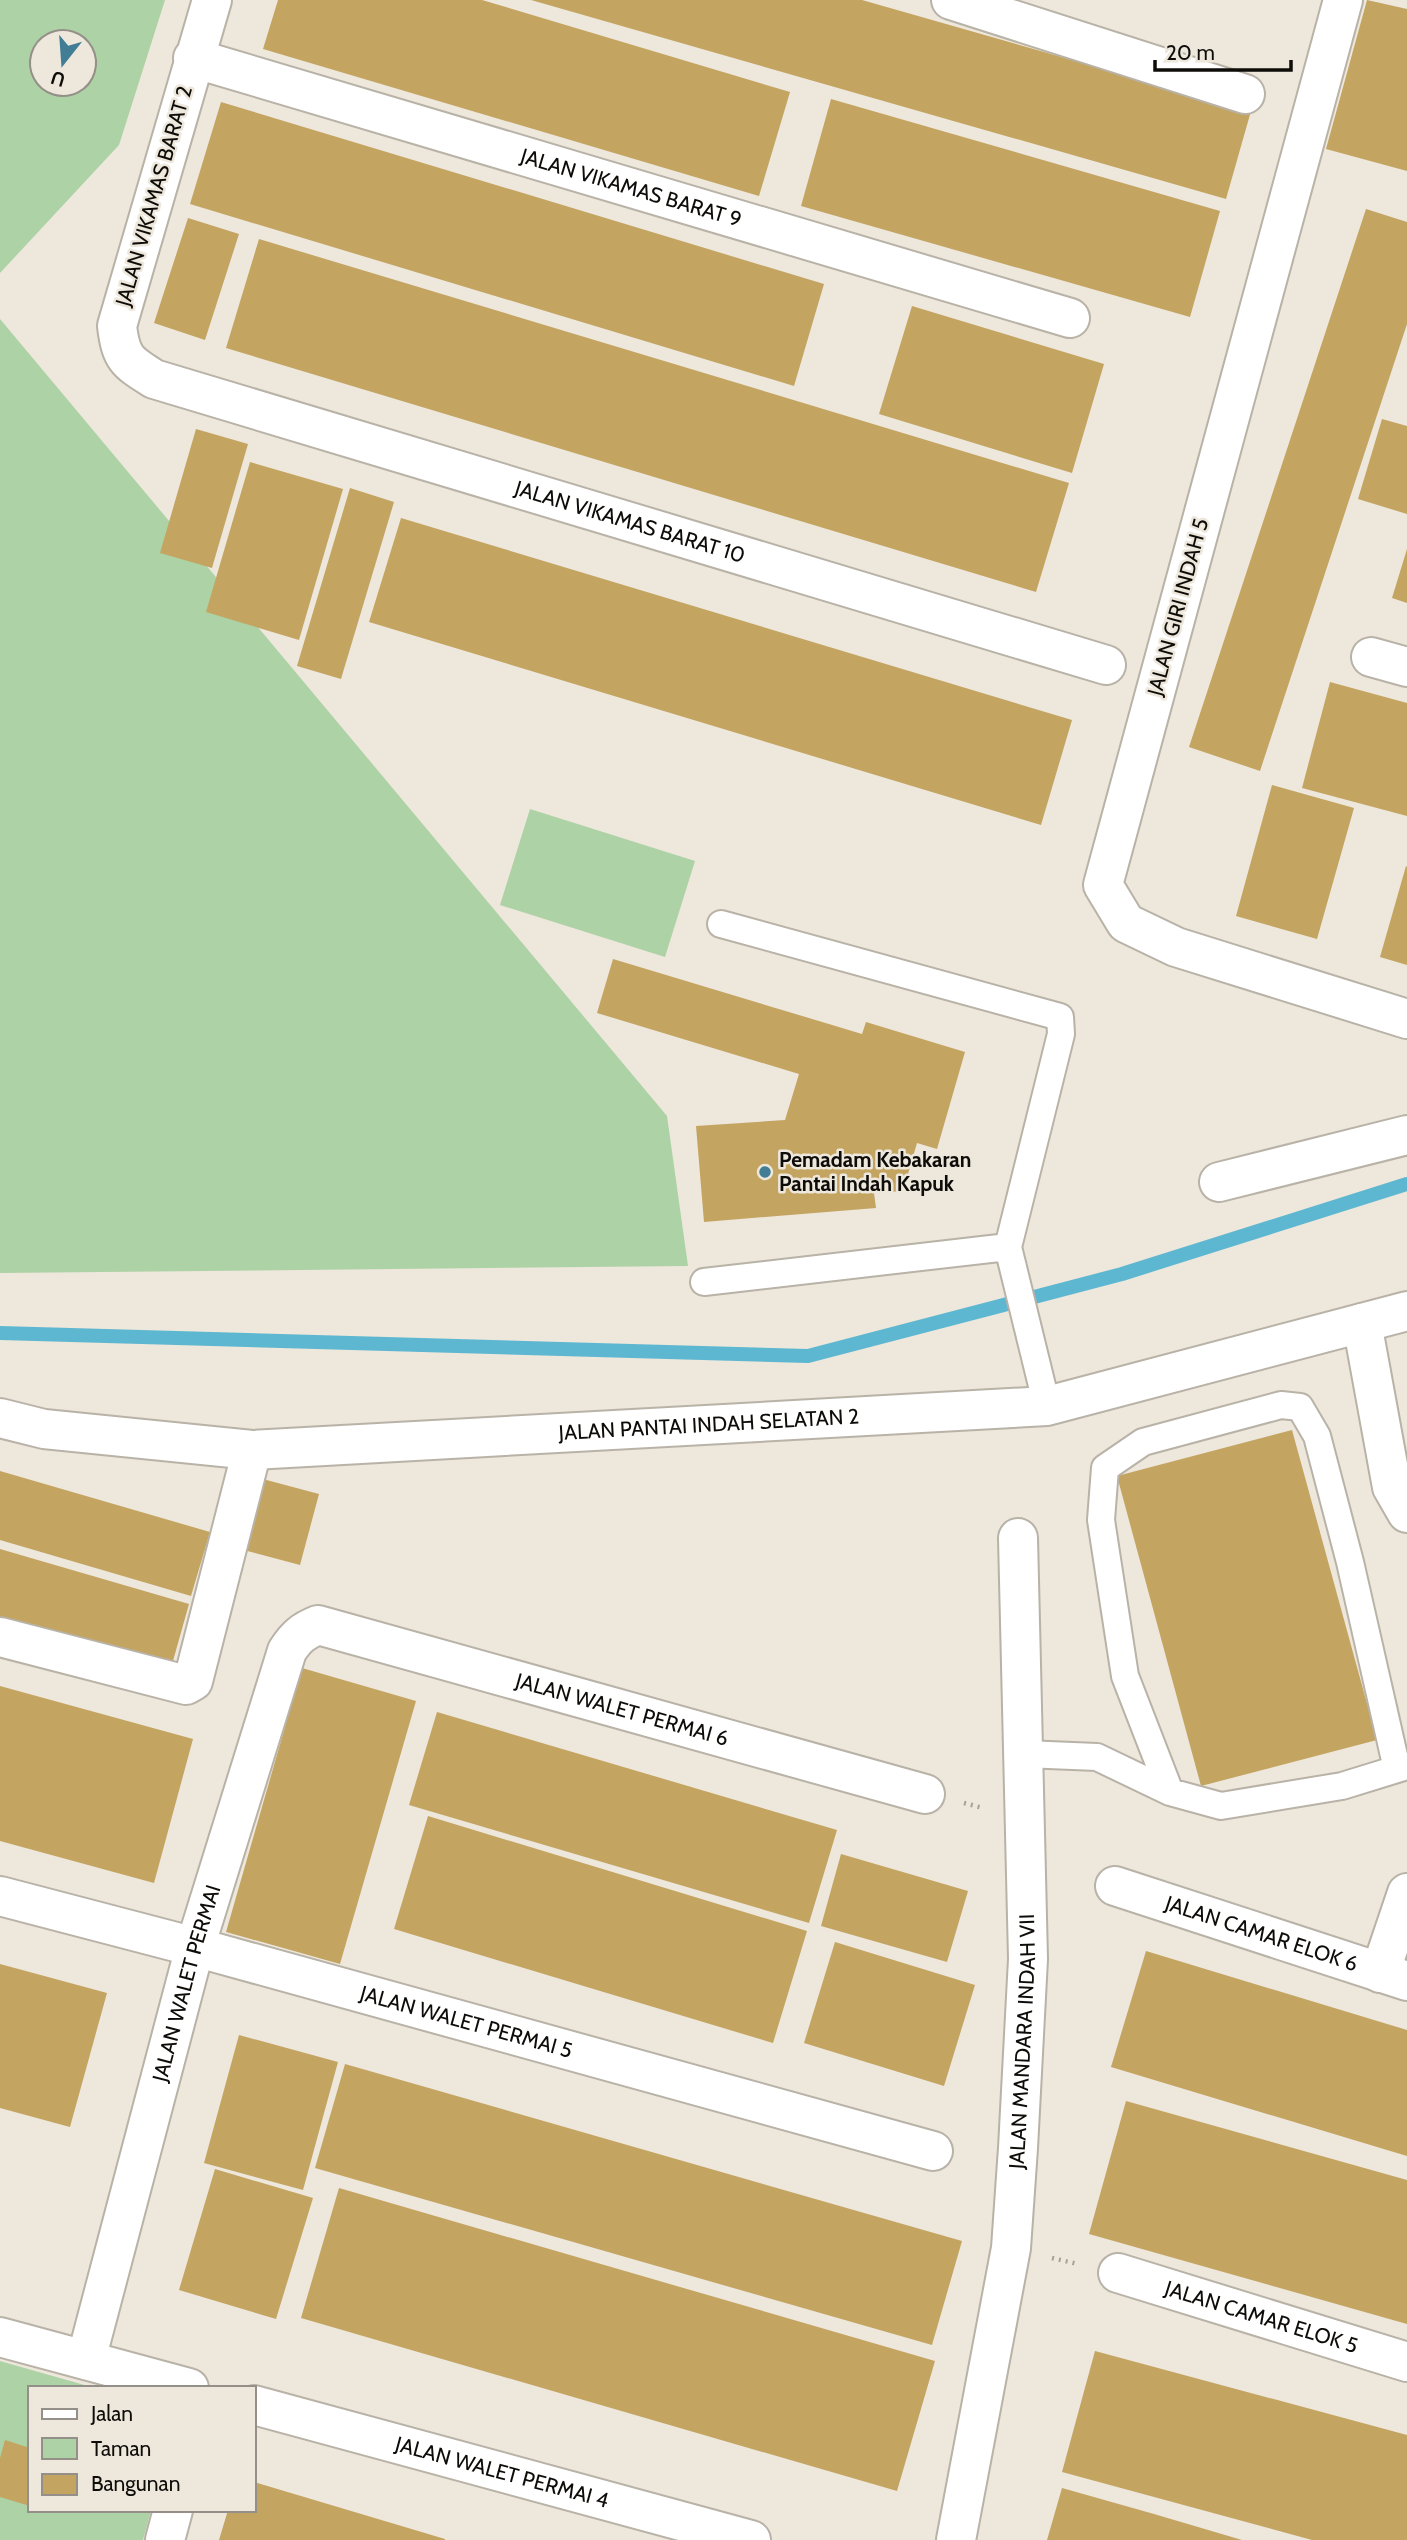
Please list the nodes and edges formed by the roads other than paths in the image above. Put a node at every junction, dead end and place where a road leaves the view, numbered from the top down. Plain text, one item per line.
1 (212, 0) edge
2 (951, 0) edge
3 (1343, 0) edge
4 (992, 6) edge
5 (193, 58) junction
6 (1245, 94) dead end
7 (1070, 318) dead end
8 (154, 379) joint
9 (1106, 664) dead end
10 (721, 924) dead end
11 (1407, 1019) edge
12 (1407, 1135) edge
13 (1219, 1182) dead end
14 (1011, 1258) junction
15 (704, 1282) dead end
16 (1407, 1311) edge
17 (1362, 1323) junction
18 (1046, 1406) junction
19 (0, 1418) edge
20 (252, 1450) junction
21 (1407, 1513) edge
22 (1018, 1538) dead end
23 (318, 1625) joint
24 (0, 1637) edge
25 (1024, 1754) junction
26 (1402, 1768) edge
27 (1170, 1792) junction
28 (925, 1794) road end
29 (1115, 1886) dead end
30 (1407, 1893) edge
31 (0, 1896) edge
32 (195, 1947) junction
33 (1393, 1978) edge
34 (933, 2151) dead end
35 (1118, 2273) road end
36 (0, 2337) edge
37 (86, 2360) junction
38 (1407, 2362) edge
39 (182, 2386) edge
40 (256, 2406) edge
41 (172, 2512) edge
42 (165, 2540) edge
43 (751, 2540) edge
44 (956, 2540) edge

1 - 5 street, JALAN VIKAMAS BARAT 2
2 - 4 street
3 - 11 street, JALAN GIRI INDAH 5
4 - 6 street
5 - 7 street, JALAN VIKAMAS BARAT 9
5 - 8 street, JALAN VIKAMAS BARAT 2
8 - 9 street, JALAN VIKAMAS BARAT 10
10 - 14 lane
12 - 13 street
14 - 15 lane
14 - 18 lane
16 - 17 street, JALAN PANTAI INDAH SELATAN 2
17 - 18 street, JALAN PANTAI INDAH SELATAN 2
17 - 21 street
18 - 20 street, JALAN PANTAI INDAH SELATAN 2
19 - 20 street, JALAN PANTAI INDAH SELATAN 2
20 - 24 street
22 - 25 street, JALAN MANDARA INDAH VII
23 - 28 street, JALAN WALET PERMAI 6
23 - 32 street, JALAN WALET PERMAI
25 - 27 lane
25 - 44 street, JALAN MANDARA INDAH VII
26 - 27 lane
26 - 27 lane
29 - 33 street, JALAN CAMAR ELOK 6
30 - 33 street
31 - 32 street, JALAN WALET PERMAI 5
32 - 34 street, JALAN WALET PERMAI 5
32 - 37 street, JALAN WALET PERMAI
35 - 38 street, JALAN CAMAR ELOK 5
36 - 37 street
37 - 39 street
40 - 43 street, JALAN WALET PERMAI 4
41 - 42 street

